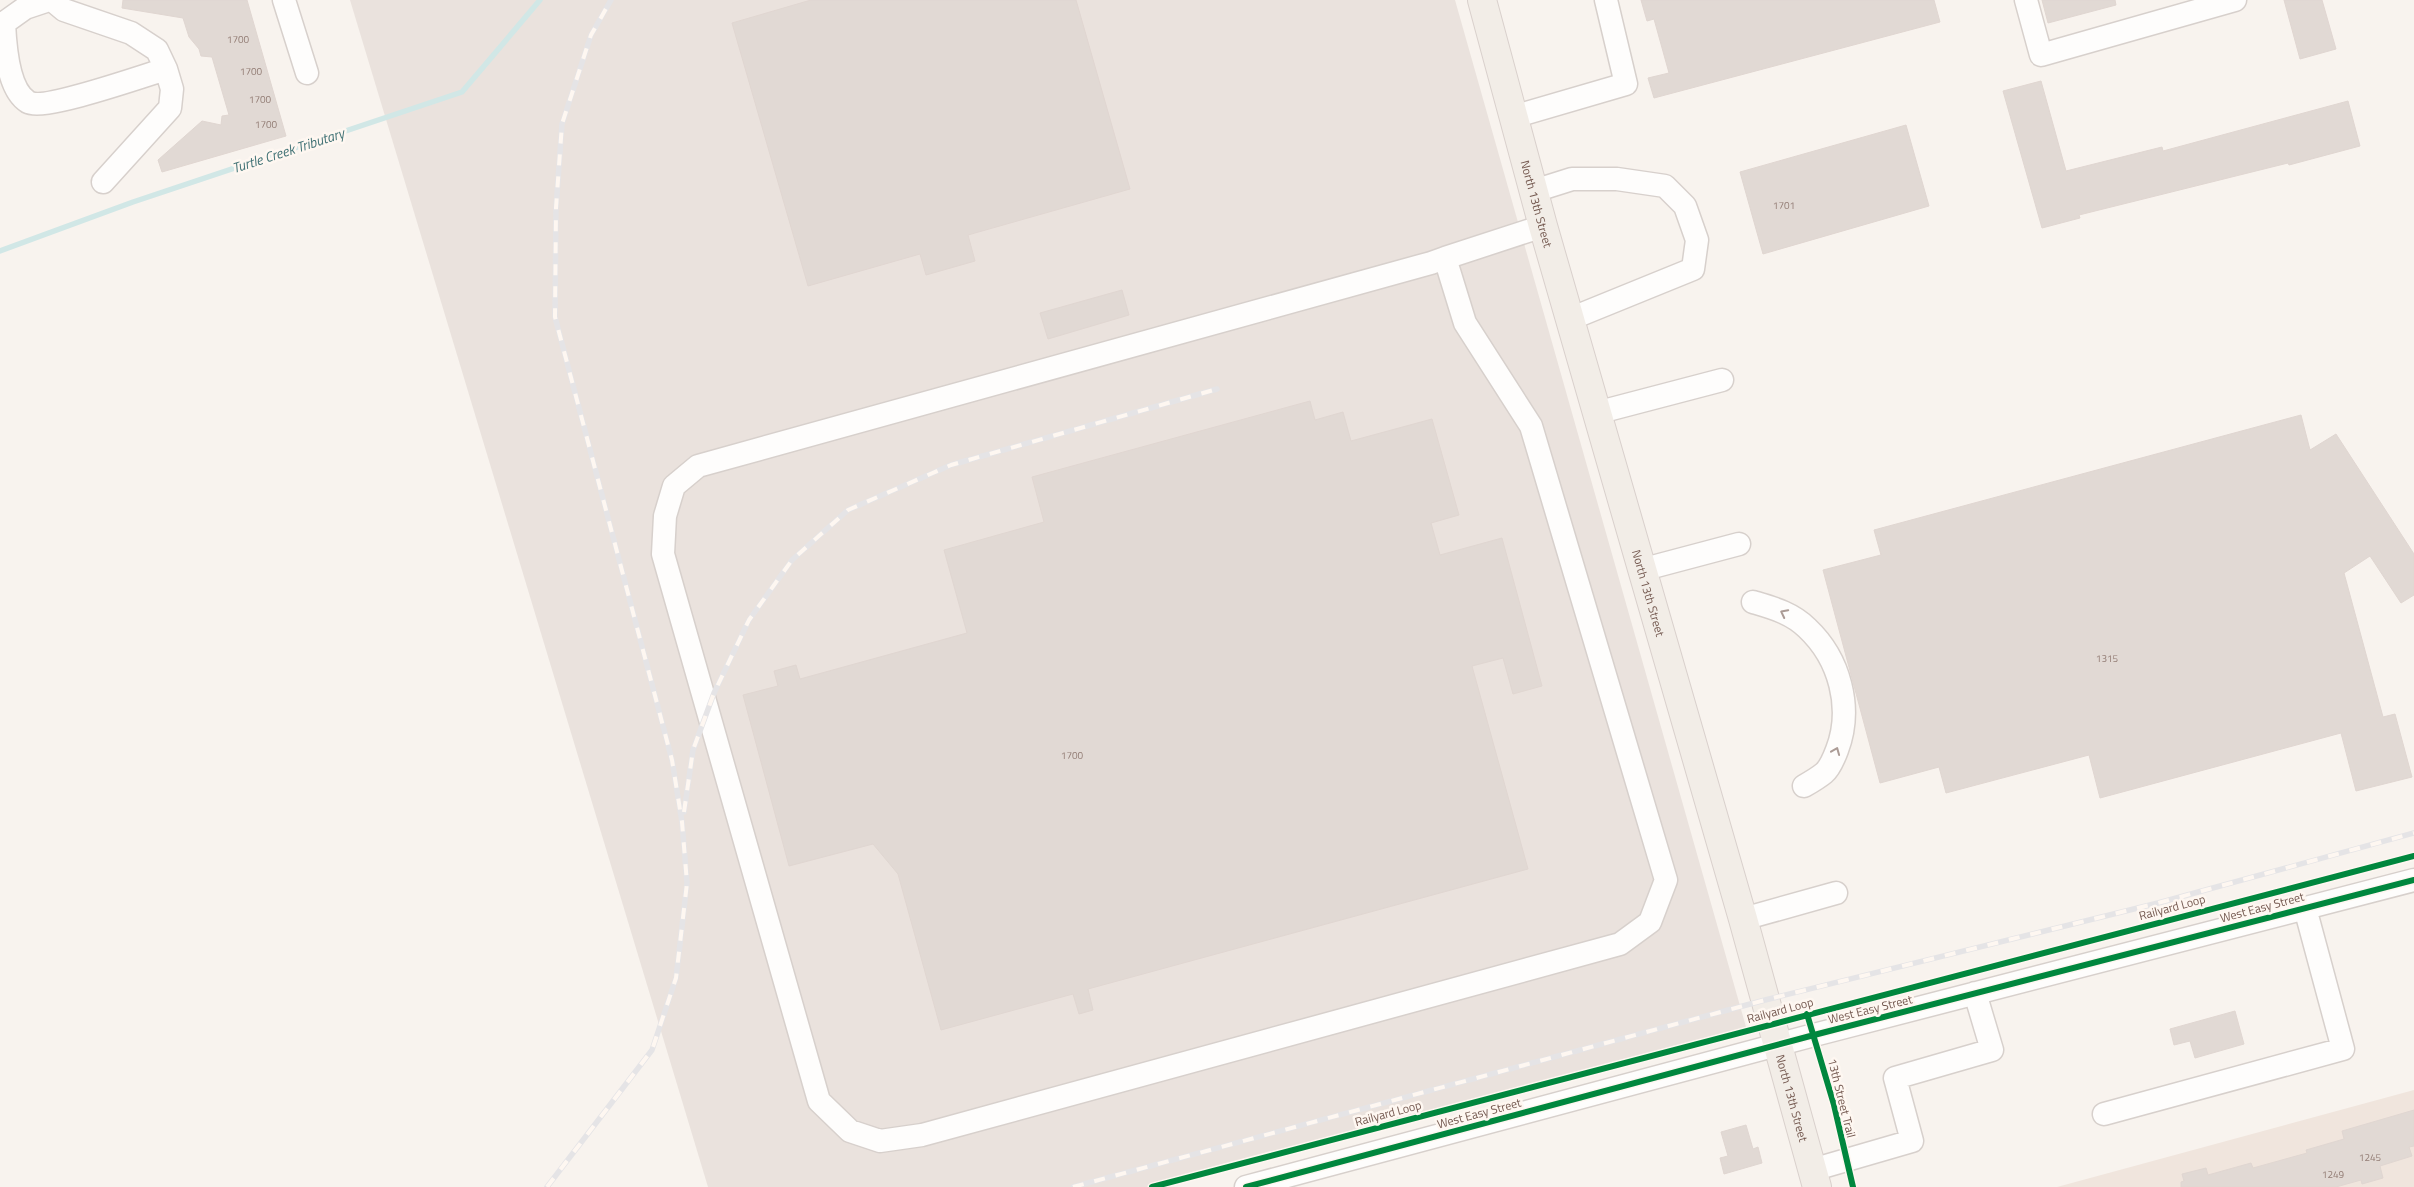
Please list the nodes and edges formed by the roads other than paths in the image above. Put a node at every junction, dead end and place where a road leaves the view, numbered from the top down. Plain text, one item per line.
1 (50, 0) edge
2 (284, 0) edge
3 (1482, 0) edge
4 (1606, 0) edge
5 (2026, 0) edge
6 (2234, 0) edge
7 (2, 23) edge
8 (166, 69) junction
9 (307, 73) dead end
10 (1513, 117) junction
11 (103, 182) dead end
12 (1534, 191) junction
13 (1543, 226) junction
14 (1445, 258) junction
15 (1570, 320) junction
16 (1722, 380) dead end
17 (1596, 413) junction
18 (1739, 544) dead end
19 (1641, 570) junction
20 (1753, 602) dead end
21 (1804, 786) dead end
22 (2414, 880) edge
23 (1836, 893) dead end
24 (2305, 908) junction
25 (1743, 919) junction
26 (1976, 993) junction
27 (1777, 1046) junction
28 (2104, 1114) dead end
29 (1815, 1178) edge
30 (1246, 1187) edge

1 - 7 street
1 - 8 street
2 - 9 street
3 - 10 main road, North 13th Street
4 - 10 street
5 - 6 street
7 - 8 street
8 - 11 street
10 - 12 main road, North 13th Street
12 - 13 main road, North 13th Street
12 - 15 street
13 - 14 street
13 - 15 main road, North 13th Street
14 - 14 street
15 - 17 main road, North 13th Street
16 - 17 street
17 - 19 main road, North 13th Street
18 - 19 street
19 - 25 main road, North 13th Street
21 -> 20 street
22 - 24 street, West Easy Street
23 - 25 street
24 - 26 street, West Easy Street
24 - 28 street
25 - 27 main road, North 13th Street
26 - 27 street, West Easy Street
26 - 29 street
27 - 29 main road, North 13th Street
27 - 30 street, West Easy Street

